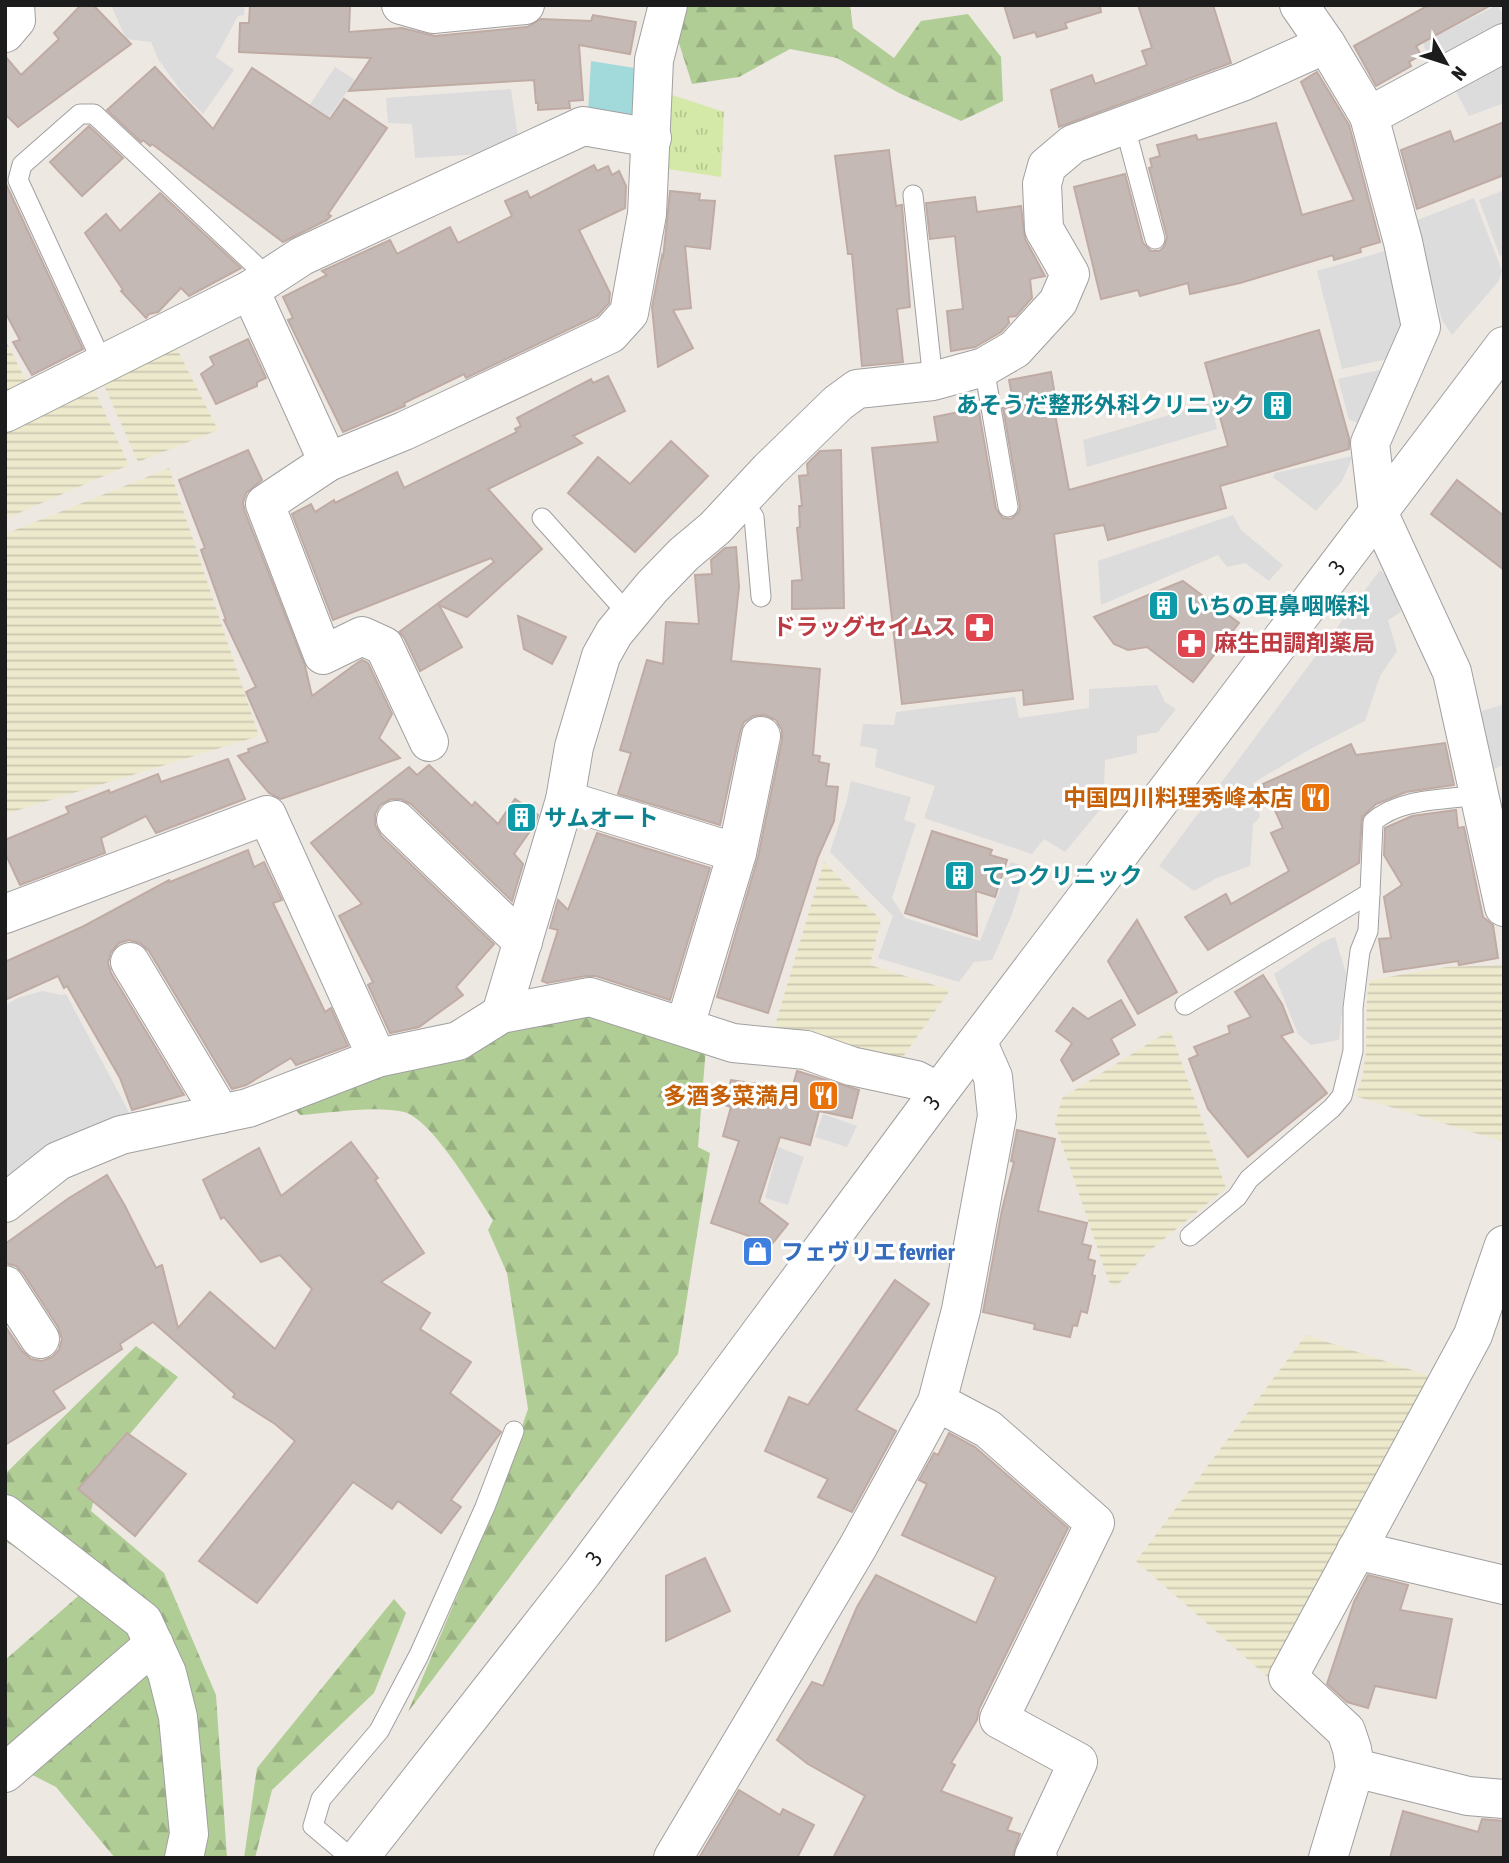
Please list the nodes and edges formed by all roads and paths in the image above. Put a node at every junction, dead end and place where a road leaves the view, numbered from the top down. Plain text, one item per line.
1 (15, 5) edge
2 (525, 5) edge
3 (668, 5) edge
4 (1299, 5) edge
5 (403, 6) edge
6 (5, 33) edge
7 (1504, 43) edge
8 (1326, 44) junction
9 (1369, 116) junction
10 (1125, 127) junction
11 (652, 138) junction
12 (913, 195) dead end
13 (1155, 239) dead end
14 (260, 284) junction
15 (1504, 346) edge
16 (103, 364) junction
17 (984, 367) junction
18 (933, 381) junction
19 (5, 413) edge
20 (328, 462) junction
21 (742, 501) junction
22 (1008, 507) dead end
23 (1378, 512) junction
24 (542, 518) dead end
25 (761, 597) dead end
26 (629, 615) junction
27 (761, 736) dead end
28 (429, 742) dead end
29 (1478, 795) junction
30 (565, 800) junction
31 (396, 820) dead end
32 (737, 853) junction
33 (1370, 892) junction
34 (1504, 907) edge
35 (5, 915) edge
36 (523, 942) junction
37 (130, 962) dead end
38 (1185, 1004) dead end
39 (501, 1014) junction
40 (685, 1026) junction
41 (978, 1042) junction
42 (377, 1058) junction
43 (939, 1092) junction
44 (221, 1114) junction
45 (5, 1203) edge
46 (1190, 1236) dead end
47 (1504, 1245) edge
48 (5, 1285) edge
49 (40, 1339) dead end
50 (937, 1402) junction
51 (514, 1431) dead end
52 (5, 1514) edge
53 (1356, 1550) junction
54 (1504, 1585) edge
55 (154, 1644) junction
56 (1355, 1768) junction
57 (5, 1773) edge
58 (1504, 1799) edge
59 (184, 1858) edge
60 (351, 1858) edge
61 (359, 1858) edge
62 (673, 1858) edge
63 (1038, 1858) edge
64 (1328, 1858) edge

1 - 6 street
2 - 5 street
3 - 11 street
4 - 8 street
7 - 9 street
8 - 9 street
8 - 10 street
9 - 23 street
10 - 13 lane
10 - 17 street
11 - 14 street
11 - 20 street
12 - 18 lane
14 - 16 street
14 - 16 lane
14 - 20 street
15 - 23 street, 3
16 - 19 street
17 - 18 street
17 - 22 lane
18 - 21 street
20 - 28 street
21 - 25 lane
21 - 26 street
23 - 29 street
23 - 41 street, 3
24 - 26 lane
26 - 30 street
27 - 32 street
29 - 33 lane
29 - 34 street
30 - 32 street
30 - 36 street
31 - 36 street
32 - 40 street
33 - 38 lane
33 - 46 lane
35 - 42 street
36 - 39 street
37 - 44 street
39 - 40 street
39 - 42 street
40 - 43 street
41 - 43 street, 3
41 - 50 street
42 - 44 street
43 - 61 street, 3
44 - 45 street
47 - 53 street
48 - 49 street
50 - 62 street
50 - 63 street
51 - 60 lane
52 - 55 street
53 - 54 street
53 - 56 street
55 - 57 street
55 - 59 street
56 - 58 street
56 - 64 street

